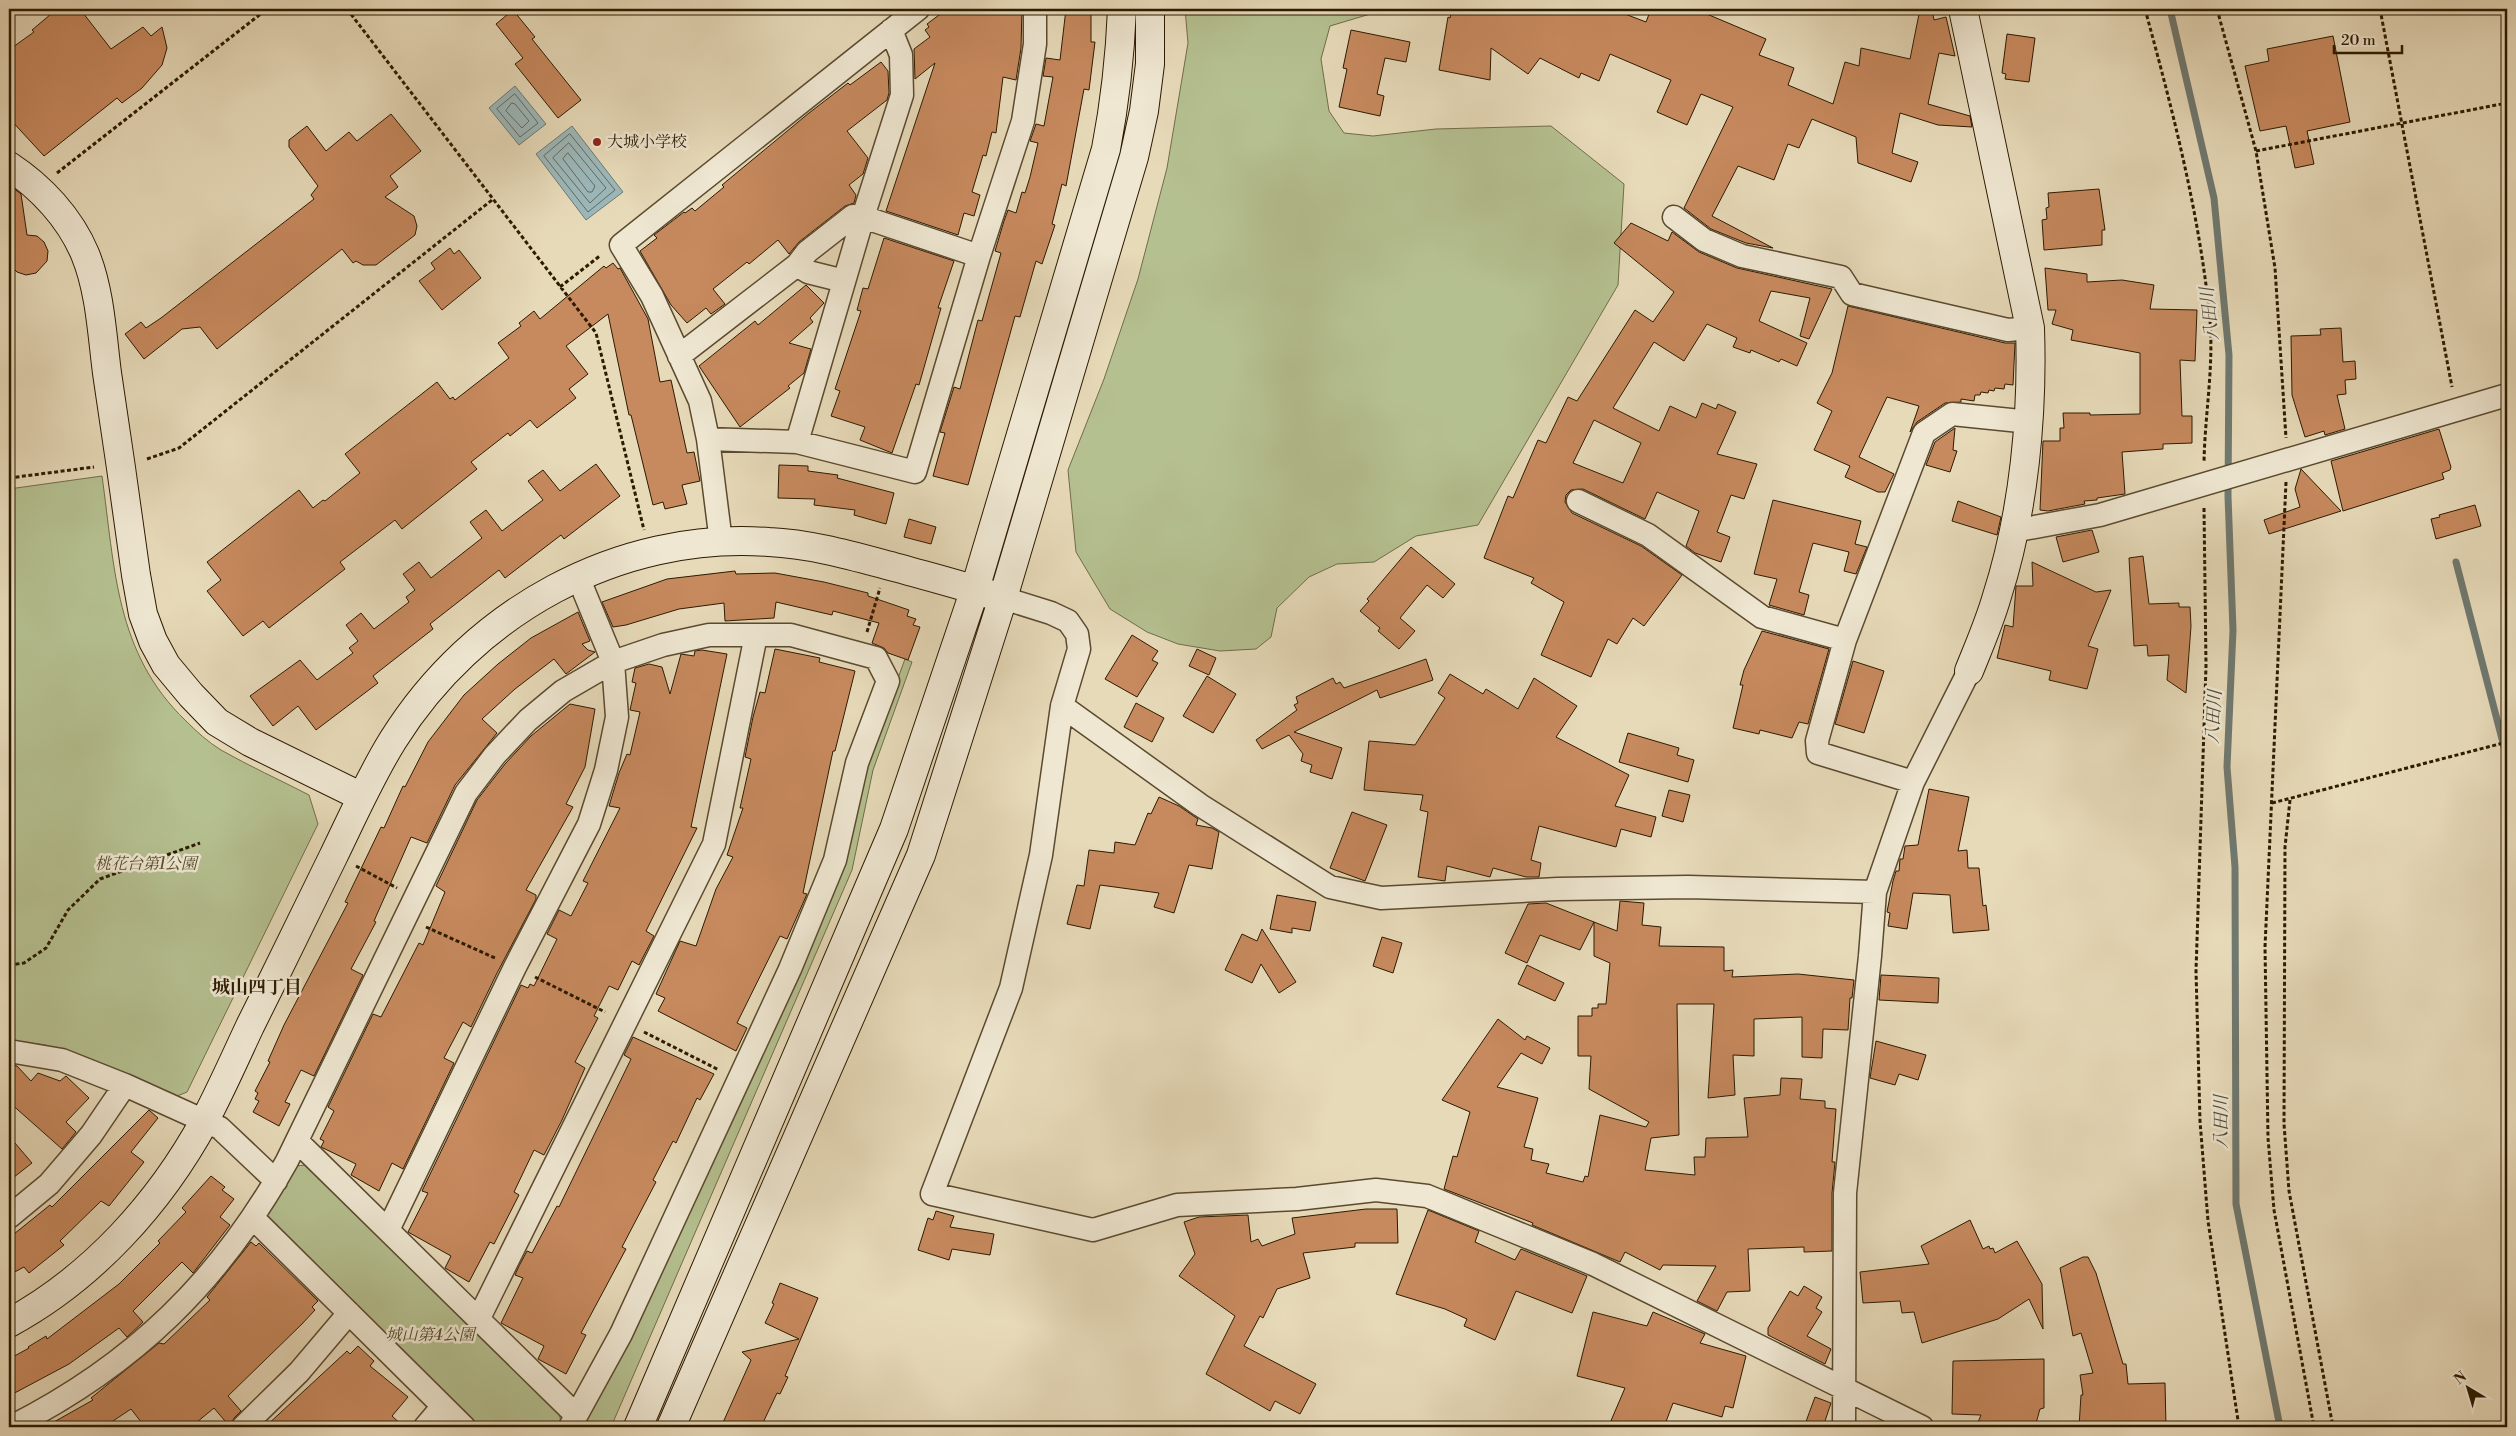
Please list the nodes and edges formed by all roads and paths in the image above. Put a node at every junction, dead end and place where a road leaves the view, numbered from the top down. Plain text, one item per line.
1 (267, 9) edge
2 (347, 9) edge
3 (918, 9) edge
4 (1034, 9) edge
5 (1122, 9) edge
6 (1150, 9) edge
7 (1963, 9) edge
8 (2145, 9) edge
9 (2217, 9) edge
10 (2380, 9) edge
11 (891, 30) junction
12 (2507, 102) edge
13 (2402, 123) junction
14 (2256, 151) junction
15 (9, 166) edge
16 (50, 178) dead end
17 (492, 200) junction
18 (863, 217) junction
19 (1674, 217) dead end
20 (621, 244) junction
21 (979, 256) junction
22 (797, 265) junction
23 (844, 281) junction
24 (560, 287) junction
25 (2030, 328) junction
26 (679, 356) junction
27 (2507, 395) edge
28 (2457, 410) junction
29 (2030, 422) junction
30 (708, 439) junction
31 (797, 442) junction
32 (147, 459) dead end
33 (2287, 461) junction
34 (94, 467) dead end
35 (9, 478) edge
36 (2204, 485) junction
37 (1578, 501) dead end
38 (644, 530) dead end
39 (2013, 531) junction
40 (720, 542) junction
41 (578, 576) junction
42 (881, 587) dead end
43 (975, 589) junction
44 (1003, 598) junction
45 (756, 635) junction
46 (1845, 640) junction
47 (860, 654) junction
48 (613, 662) junction
49 (1969, 671) joint
50 (1062, 706) junction
51 (2507, 742) edge
52 (1913, 782) junction
53 (362, 798) junction
54 (2290, 800) junction
55 (2272, 803) junction
56 (200, 842) dead end
57 (352, 864) dead end
58 (1875, 892) junction
59 (410, 908) junction
60 (9, 965) edge
61 (515, 967) junction
62 (626, 1023) junction
63 (9, 1051) edge
64 (738, 1079) junction
65 (125, 1085) junction
66 (204, 1121) junction
67 (296, 1141) junction
68 (276, 1181) junction
69 (9, 1217) edge
70 (253, 1218) junction
71 (388, 1230) junction
72 (349, 1313) junction
73 (478, 1320) junction
74 (9, 1323) edge
75 (1844, 1388) junction
76 (442, 1407) junction
77 (573, 1421) edge
78 (11, 1427) edge
79 (243, 1427) edge
80 (425, 1427) edge
81 (464, 1427) edge
82 (638, 1427) edge
83 (671, 1427) edge
84 (1844, 1427) edge
85 (1922, 1427) edge
86 (2239, 1427) edge
87 (2314, 1427) edge
88 (2333, 1427) edge

1 - 16 path
2 - 17 path
3 - 11 street
4 - 21 street
5 - 43 street
6 - 44 street
7 - 25 street
8 - 36 path
9 - 14 path
10 - 13 path
11 - 18 street
11 - 20 street
12 - 13 path
13 - 14 path
13 - 28 path
14 - 33 path
15 - 53 street
17 - 24 path
17 - 32 path
18 - 21 street
18 - 22 street
18 - 23 street
19 - 25 street
20 - 24 path
20 - 26 street
21 - 31 street
22 - 23 street
22 - 26 street
23 - 31 street
24 - 38 path
25 - 29 street
26 - 30 street
27 - 28 street
28 - 33 street
29 - 39 street
29 - 46 street
30 - 31 street
30 - 40 street
33 - 36 street
33 - 55 path
34 - 35 path
36 - 39 street
36 - 86 path
37 - 46 street
39 - 49 street
40 - 41 street
40 - 43 street
41 - 48 street
41 - 53 street
42 - 47 path
43 - 44 street
43 - 82 street
44 - 50 street
44 - 83 street
45 - 47 street
45 - 48 street
45 - 62 street
46 - 52 street
47 - 64 street
48 - 59 street
48 - 61 street
49 - 52 street
50 - 58 street
50 - 75 street
51 - 54 path
52 - 58 street
53 - 66 street
54 - 55 path
54 - 88 path
55 - 87 path
56 - 60 path
57 - 59 path
58 - 75 street
59 - 61 path
59 - 67 street
61 - 62 path
61 - 71 street
62 - 64 path
62 - 73 street
63 - 65 street
64 - 77 street
65 - 66 street
65 - 69 street
66 - 68 street
66 - 74 street
67 - 68 street
67 - 71 street
68 - 70 street
70 - 72 street
70 - 78 street
71 - 73 street
72 - 76 street
72 - 79 street
73 - 77 street
75 - 84 street
75 - 85 street
76 - 80 street
76 - 81 street

